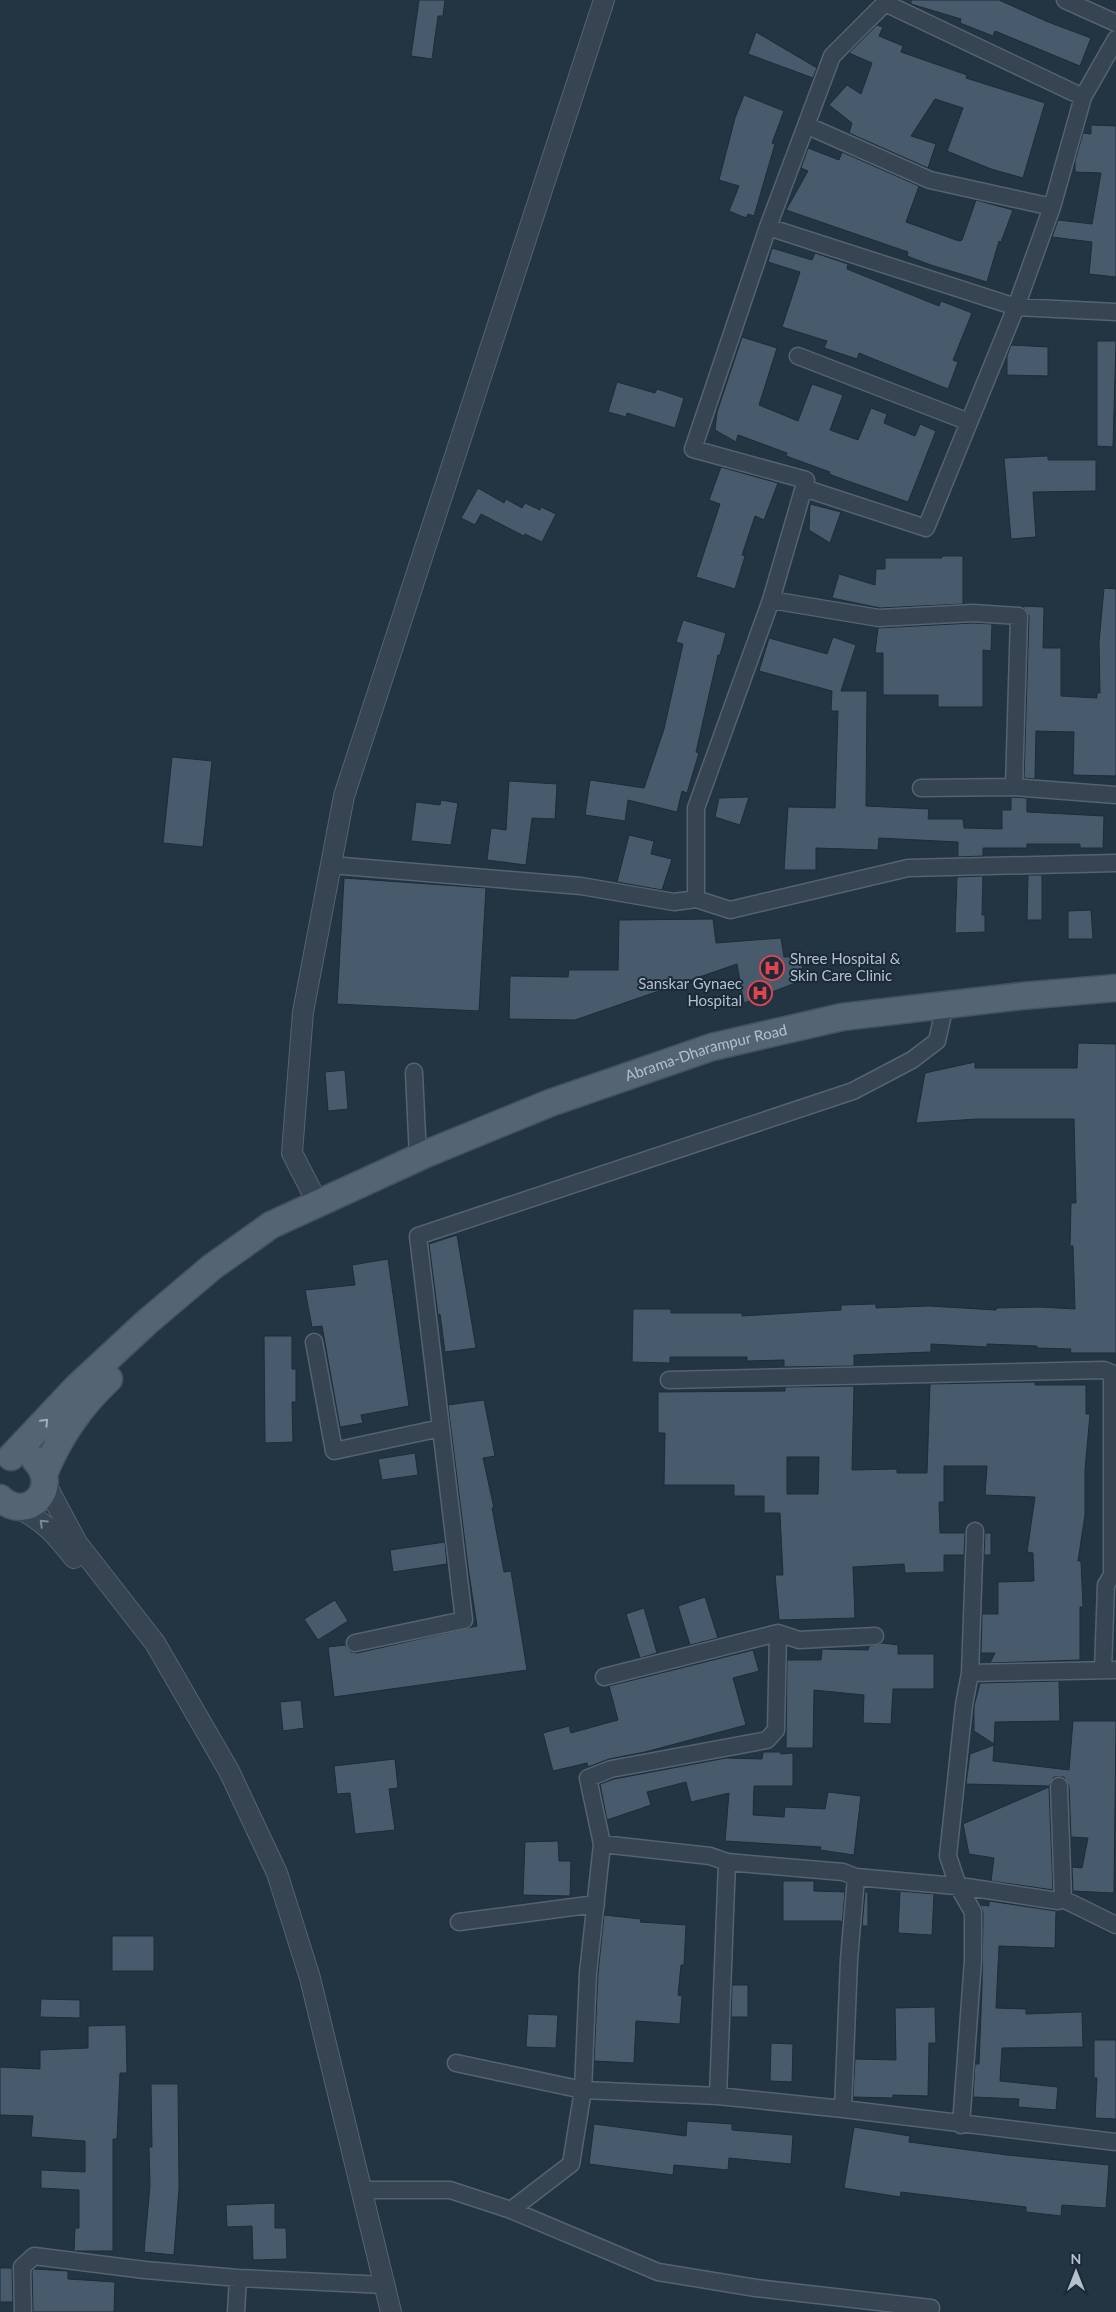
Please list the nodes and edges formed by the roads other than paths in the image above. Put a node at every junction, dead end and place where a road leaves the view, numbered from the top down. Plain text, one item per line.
1 (604, 0) edge
2 (1065, 0) edge
3 (1116, 23) edge
4 (1116, 39) edge
5 (1083, 97) junction
6 (808, 126) junction
7 (1052, 207) junction
8 (768, 227) junction
9 (1016, 307) junction
10 (1116, 312) edge
11 (798, 356) dead end
12 (970, 422) junction
13 (804, 488) junction
14 (770, 600) junction
15 (1014, 787) junction
16 (921, 788) dead end
17 (1116, 795) edge
18 (1116, 863) edge
19 (332, 865) junction
20 (696, 899) junction
21 (1116, 988) edge
22 (945, 1005) junction
23 (414, 1072) dead end
24 (418, 1158) junction
25 (318, 1204) junction
26 (314, 1342) dead end
27 (1114, 1375) edge
28 (669, 1380) dead end
29 (441, 1428) junction
30 (4, 1461) edge
31 (45, 1479) junction
32 (8, 1502) edge
33 (975, 1531) dead end
34 (1114, 1575) edge
35 (778, 1633) junction
36 (875, 1636) dead end
37 (355, 1643) dead end
38 (1110, 1670) edge
39 (970, 1673) junction
40 (604, 1677) dead end
41 (203, 1727) junction
42 (1059, 1786) dead end
43 (602, 1844) junction
44 (727, 1862) junction
45 (856, 1877) junction
46 (958, 1886) junction
47 (1063, 1898) junction
48 (596, 1904) junction
49 (458, 1922) dead end
50 (1116, 1924) edge
51 (456, 2063) dead end
52 (583, 2090) junction
53 (718, 2096) junction
54 (843, 2109) junction
55 (961, 2125) junction
56 (1116, 2142) edge
57 (362, 2190) junction
58 (511, 2210) junction
59 (238, 2278) junction
60 (385, 2284) junction
61 (931, 2308) dead end
62 (23, 2312) edge
63 (236, 2312) edge
64 (392, 2312) edge

1 - 19 street
2 - 3 street
4 - 5 street
5 - 6 street
5 - 7 street
6 - 7 street
6 - 8 street
7 - 9 street
8 - 9 street
8 - 13 street
9 - 10 street
9 - 12 street
11 - 12 street
12 - 13 street
13 - 14 street
14 - 15 street
14 - 20 street
15 - 16 street
15 - 17 street
18 - 20 street
19 - 20 street
19 - 25 street
21 - 22 main road, Abrama-Dharampur Road
22 - 24 main road, Abrama-Dharampur Road
22 - 29 street
23 - 24 street
24 - 25 main road, Abrama-Dharampur Road
30 -> 25 main road
25 - 31 main road
26 - 29 street
27 - 28 street
27 - 34 street
29 - 37 street
30 - 31 main road
31 - 32 main road
31 - 41 street
41 -> 32 street
33 - 39 street
34 - 38 street
35 - 36 street
35 - 40 street
35 - 43 street
38 - 39 street
39 - 46 street
41 - 57 street
42 - 47 street
43 - 44 street
43 - 48 street
44 - 45 street
44 - 53 street
45 - 46 street
45 - 54 street
46 - 47 street
46 - 55 street
47 - 50 street
48 - 49 street
48 - 52 street
51 - 52 street
52 - 53 street
52 - 58 street
53 - 54 street
54 - 55 street
55 - 56 street
57 - 58 street
57 - 60 street
58 - 61 street
59 - 60 street
59 - 62 street
59 - 63 street
60 - 64 street

